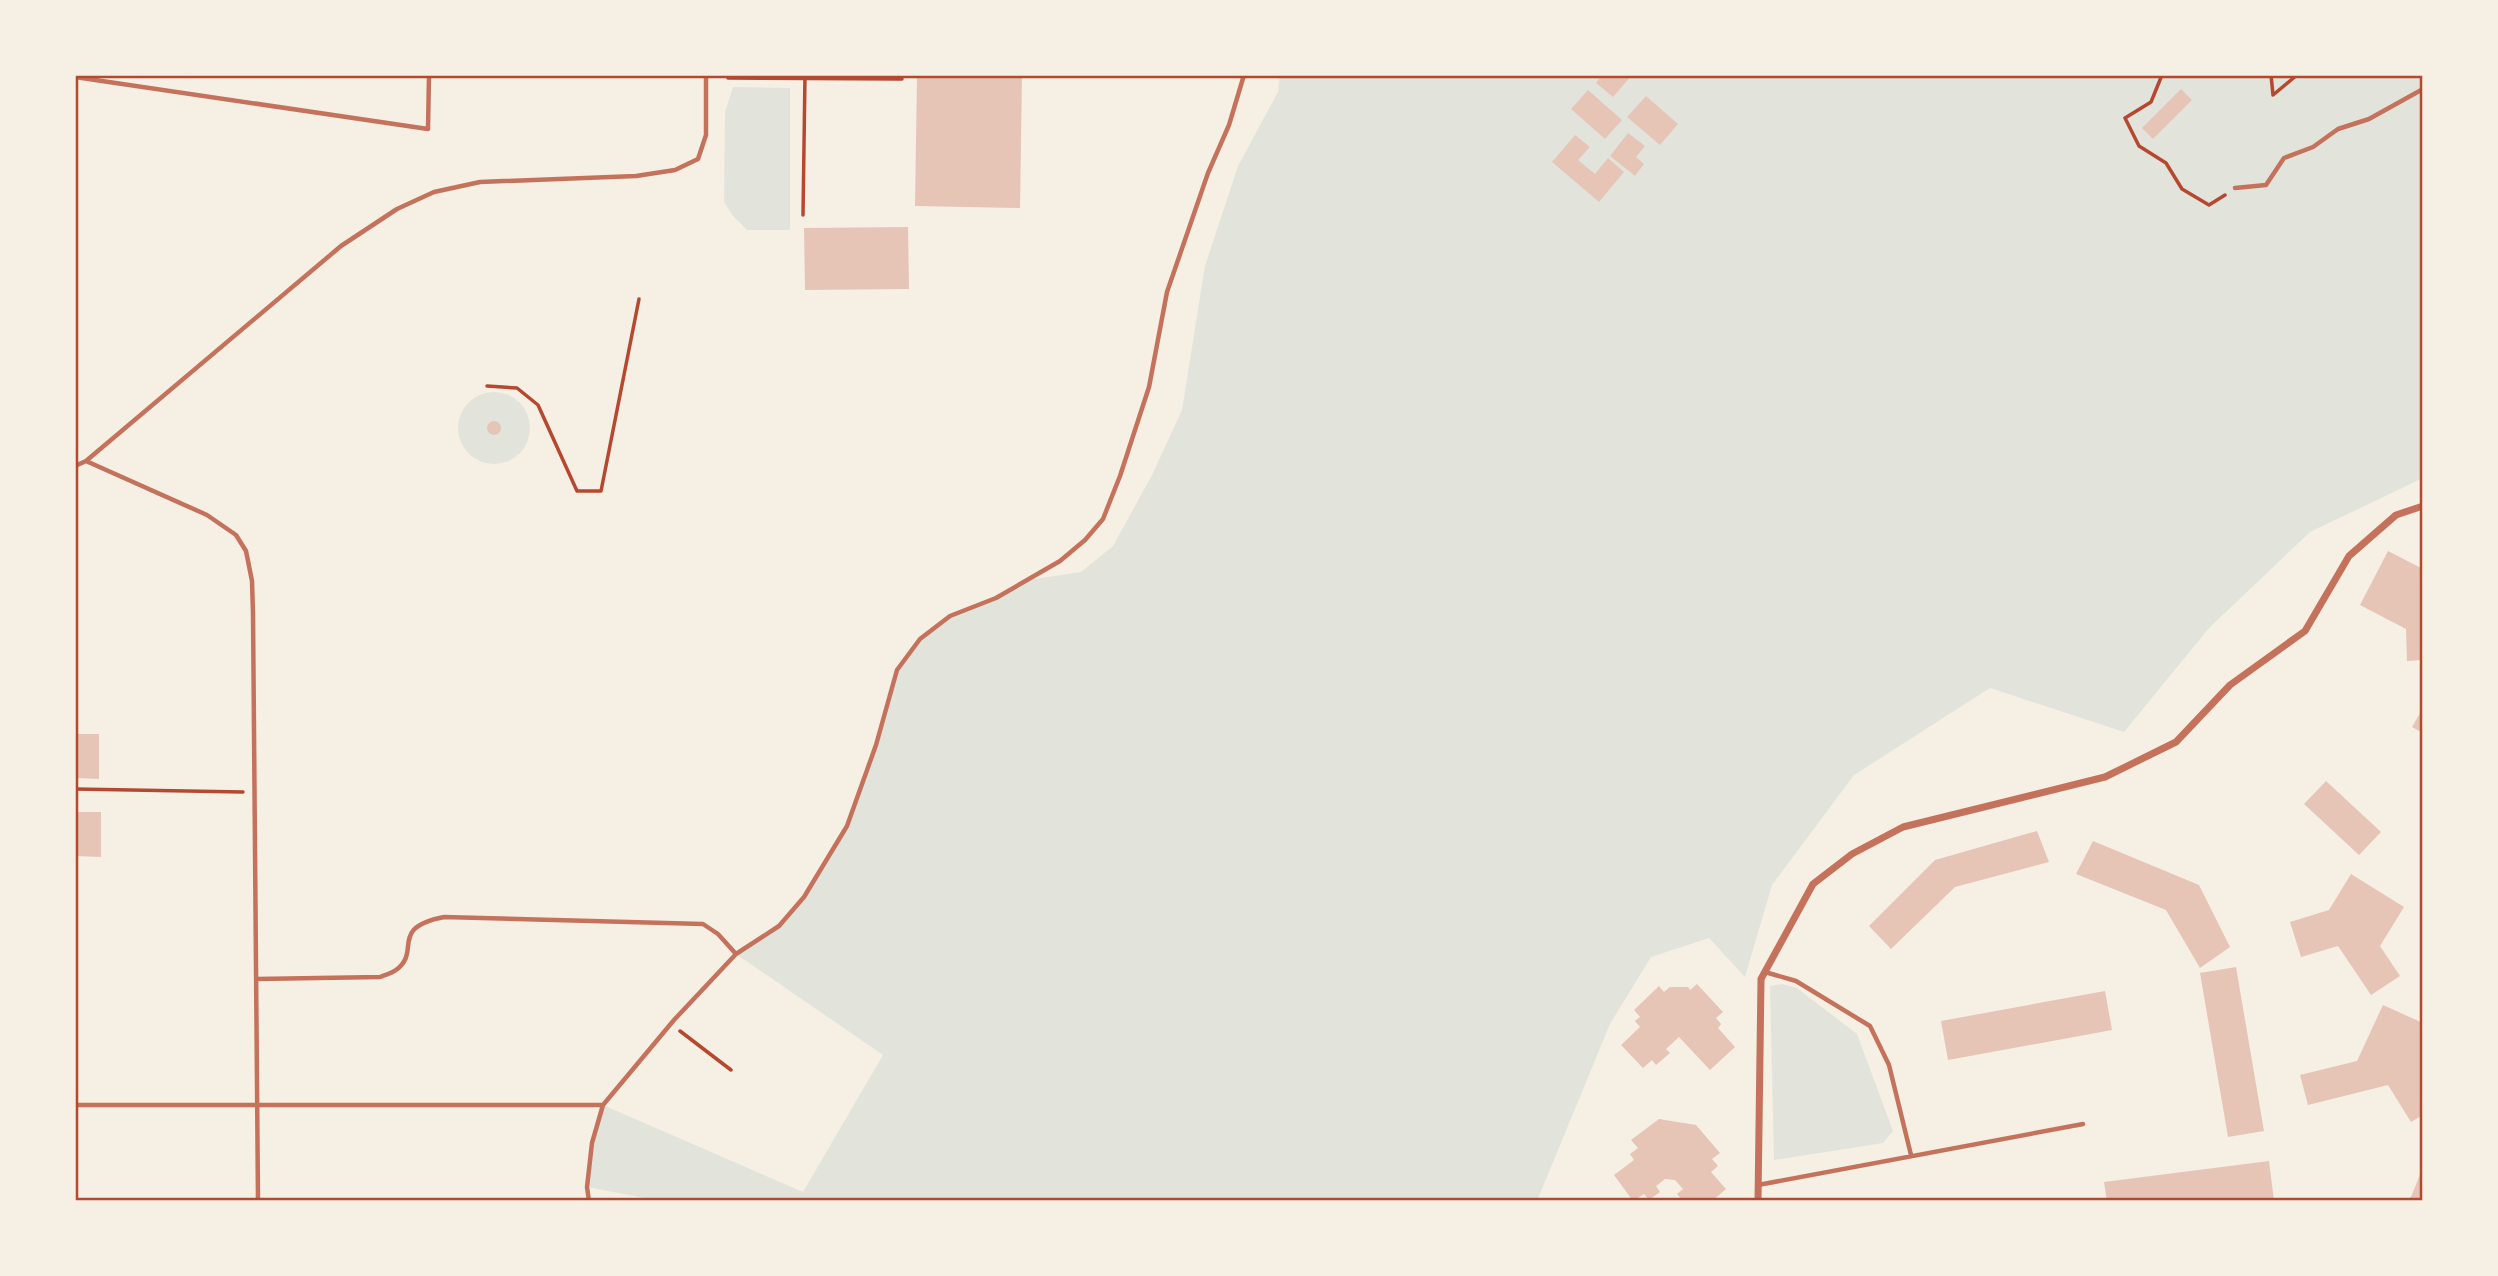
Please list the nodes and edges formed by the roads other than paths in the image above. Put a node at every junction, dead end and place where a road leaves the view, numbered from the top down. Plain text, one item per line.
1 (429, 75) edge
2 (706, 75) edge
3 (1244, 75) edge
4 (75, 77) edge
5 (2423, 89) edge
6 (2235, 188) road end
7 (86, 461) junction
8 (75, 466) edge
9 (2423, 506) edge
10 (736, 954) junction
11 (1763, 975) junction
12 (256, 979) junction
13 (257, 1104) junction
14 (75, 1105) edge
15 (603, 1105) junction
16 (2083, 1125) dead end
17 (1911, 1155) junction
18 (1758, 1185) junction
19 (258, 1201) edge
20 (589, 1201) edge
21 (1758, 1201) edge

1 - 4 lane
2 - 7 lane
3 - 10 lane
5 - 6 lane
7 - 8 lane
7 - 12 lane
9 - 11 street
10 - 12 lane
10 - 15 lane
11 - 17 lane
11 - 18 street
12 - 13 lane
13 - 14 lane
13 - 15 lane
13 - 19 lane
15 - 20 lane
16 - 17 lane
17 - 18 lane
18 - 21 street

